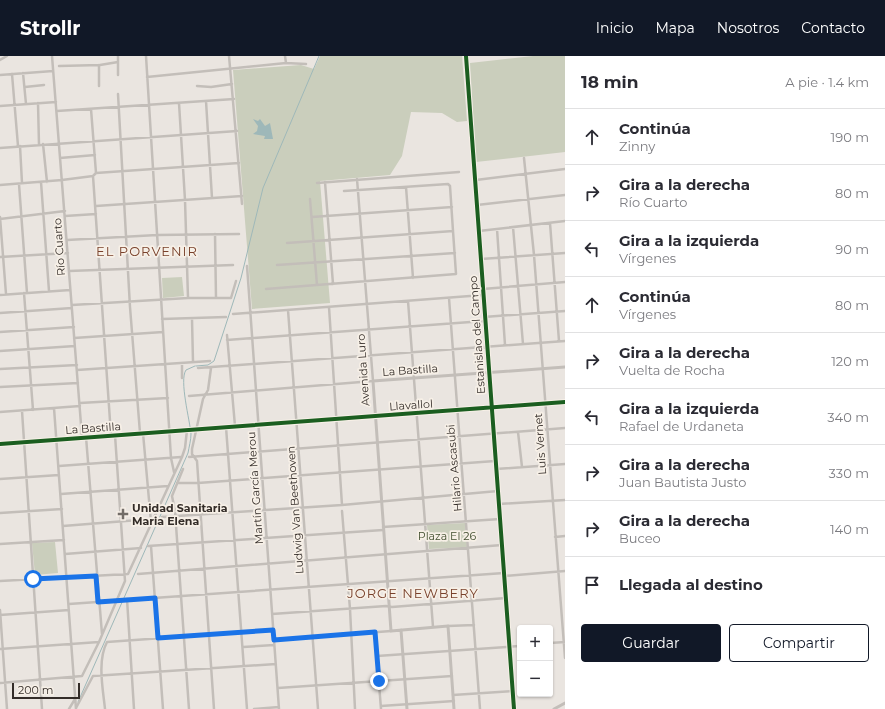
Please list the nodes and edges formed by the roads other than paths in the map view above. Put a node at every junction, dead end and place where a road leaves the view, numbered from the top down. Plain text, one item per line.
1 (7, 56) edge
2 (52, 56) edge
3 (118, 56) edge
4 (146, 56) edge
5 (229, 56) edge
6 (285, 56) edge
7 (466, 56) edge
8 (0, 60) edge
9 (118, 62) junction
10 (286, 63) junction
11 (306, 64) dead end
12 (99, 65) junction
13 (59, 66) dead end
14 (230, 69) junction
15 (53, 71) junction
16 (12, 74) junction
17 (23, 74) junction
18 (0, 75) edge
19 (118, 75) dead end
20 (147, 77) junction
21 (232, 84) junction
22 (44, 85) dead end
23 (99, 86) dead end
24 (197, 86) dead end
25 (25, 87) junction
26 (118, 94) dead end
27 (234, 99) junction
28 (206, 101) junction
29 (56, 102) junction
30 (38, 103) junction
31 (179, 103) junction
32 (26, 104) junction
33 (14, 105) junction
34 (149, 105) junction
35 (0, 106) edge
36 (119, 106) junction
37 (91, 109) junction
38 (57, 111) junction
39 (237, 131) junction
40 (208, 132) junction
41 (181, 135) junction
42 (151, 137) junction
43 (121, 138) junction
44 (94, 140) junction
45 (59, 143) junction
46 (43, 144) junction
47 (39, 145) junction
48 (19, 146) junction
49 (0, 148) edge
50 (95, 154) junction
51 (60, 158) junction
52 (524, 158) dead end
53 (239, 164) junction
54 (211, 165) junction
55 (182, 168) junction
56 (153, 169) junction
57 (565, 170) edge
58 (122, 171) junction
59 (460, 172) dead end
60 (96, 174) junction
61 (526, 174) junction
62 (93, 176) junction
63 (357, 179) junction
64 (62, 180) junction
65 (476, 180) junction
66 (41, 182) junction
67 (47, 182) junction
68 (325, 182) junction
69 (21, 183) junction
70 (317, 183) dead end
71 (0, 185) edge
72 (406, 187) junction
73 (358, 190) junction
74 (344, 191) dead end
75 (565, 195) edge
76 (242, 196) junction
77 (212, 198) junction
78 (310, 199) dead end
79 (185, 200) junction
80 (528, 200) junction
81 (155, 202) junction
82 (124, 204) junction
83 (242, 204) dead end
84 (477, 205) junction
85 (96, 206) junction
86 (452, 207) junction
87 (408, 210) junction
88 (65, 211) junction
89 (43, 213) junction
90 (96, 214) junction
91 (360, 214) junction
92 (21, 216) junction
93 (65, 216) junction
94 (328, 216) junction
95 (312, 217) junction
96 (0, 218) edge
97 (565, 221) edge
98 (550, 223) junction
99 (531, 225) junction
100 (514, 227) junction
101 (497, 229) junction
102 (453, 231) junction
103 (479, 231) junction
104 (186, 234) junction
105 (215, 234) junction
106 (239, 234) dead end
107 (410, 234) junction
108 (157, 235) junction
109 (127, 236) junction
110 (362, 237) junction
111 (97, 238) junction
112 (67, 240) junction
113 (330, 240) junction
114 (313, 241) junction
115 (287, 243) dead end
116 (68, 253) junction
117 (455, 253) junction
118 (565, 253) edge
119 (46, 254) junction
120 (553, 254) junction
121 (24, 255) junction
122 (534, 255) junction
123 (412, 256) junction
124 (2, 257) edge
125 (516, 257) junction
126 (499, 258) junction
127 (481, 259) junction
128 (364, 260) junction
129 (332, 262) junction
130 (315, 263) junction
131 (214, 265) junction
132 (233, 265) dead end
133 (277, 265) dead end
134 (186, 266) junction
135 (247, 266) dead end
136 (159, 267) junction
137 (128, 268) junction
138 (99, 269) junction
139 (69, 271) junction
140 (413, 278) junction
141 (236, 281) dead end
142 (365, 282) junction
143 (565, 282) edge
144 (555, 283) junction
145 (333, 284) junction
146 (536, 284) junction
147 (317, 285) junction
148 (518, 286) junction
149 (501, 287) junction
150 (266, 289) dead end
151 (483, 289) junction
152 (70, 290) junction
153 (49, 291) junction
154 (26, 293) junction
155 (6, 294) junction
156 (0, 295) edge
157 (483, 295) junction
158 (188, 298) junction
159 (216, 298) junction
160 (449, 298) junction
161 (161, 300) junction
162 (408, 301) junction
163 (130, 302) junction
164 (102, 303) junction
165 (367, 304) junction
166 (72, 307) junction
167 (329, 307) junction
168 (288, 310) junction
169 (565, 311) edge
170 (26, 312) junction
171 (557, 312) junction
172 (250, 313) junction
173 (538, 313) junction
174 (0, 314) edge
175 (233, 314) dead end
176 (520, 315) junction
177 (503, 316) junction
178 (226, 317) dead end
179 (484, 317) junction
180 (162, 319) junction
181 (192, 319) junction
182 (484, 321) junction
183 (451, 323) junction
184 (74, 327) junction
185 (410, 327) junction
186 (27, 330) junction
187 (369, 330) junction
188 (0, 332) edge
189 (164, 332) junction
190 (331, 333) junction
191 (132, 334) junction
192 (227, 335) dead end
193 (105, 336) junction
194 (290, 336) junction
195 (74, 338) junction
196 (252, 339) junction
197 (227, 340) junction
198 (565, 340) edge
199 (559, 341) junction
200 (540, 343) junction
201 (522, 344) junction
202 (505, 345) junction
203 (75, 346) junction
204 (486, 347) junction
205 (28, 349) junction
206 (452, 350) junction
207 (0, 351) edge
208 (411, 353) junction
209 (371, 356) junction
210 (332, 359) junction
211 (210, 361) dead end
212 (193, 362) junction
213 (292, 362) junction
214 (182, 363) junction
215 (166, 364) junction
216 (254, 364) junction
217 (76, 365) junction
218 (229, 366) junction
219 (135, 367) junction
220 (565, 367) edge
221 (30, 368) junction
222 (107, 368) junction
223 (198, 368) dead end
224 (211, 368) junction
225 (542, 368) junction
226 (0, 370) edge
227 (77, 370) junction
228 (488, 373) junction
229 (454, 375) junction
230 (182, 378) dead end
231 (414, 379) junction
232 (372, 382) junction
233 (78, 383) junction
234 (334, 384) junction
235 (31, 385) junction
236 (0, 387) edge
237 (294, 388) junction
238 (256, 390) junction
239 (232, 392) junction
240 (206, 394) junction
241 (189, 396) dead end
242 (168, 398) junction
243 (138, 400) junction
244 (109, 402) junction
245 (565, 402) edge
246 (545, 404) junction
247 (80, 405) junction
248 (54, 408) junction
249 (491, 408) junction
250 (33, 410) junction
251 (22, 411) junction
252 (458, 411) junction
253 (0, 412) edge
254 (416, 414) junction
255 (375, 417) junction
256 (336, 420) junction
257 (297, 423) junction
258 (235, 426) junction
259 (258, 426) junction
260 (226, 427) junction
261 (565, 428) edge
262 (197, 429) junction
263 (187, 430) junction
264 (547, 430) junction
265 (170, 431) junction
266 (518, 432) junction
267 (141, 433) junction
268 (493, 434) junction
269 (111, 435) junction
270 (115, 435) junction
271 (460, 436) junction
272 (84, 437) junction
273 (57, 440) junction
274 (418, 440) junction
275 (23, 442) junction
276 (377, 443) junction
277 (0, 444) edge
278 (338, 446) junction
279 (299, 448) junction
280 (260, 451) junction
281 (229, 454) junction
282 (194, 456) junction
283 (182, 457) junction
284 (189, 457) dead end
285 (172, 458) junction
286 (145, 460) junction
287 (495, 461) junction
288 (117, 462) junction
289 (88, 464) junction
290 (462, 464) junction
291 (565, 464) edge
292 (550, 465) junction
293 (59, 466) junction
294 (421, 467) junction
295 (522, 467) junction
296 (183, 469) dead end
297 (496, 469) junction
298 (379, 470) junction
299 (174, 472) junction
300 (340, 473) junction
301 (60, 475) junction
302 (25, 476) junction
303 (300, 476) junction
304 (262, 478) junction
305 (0, 479) edge
306 (231, 481) junction
307 (177, 483) junction
308 (198, 483) junction
309 (168, 486) junction
310 (147, 487) junction
311 (119, 489) junction
312 (498, 491) junction
313 (90, 492) junction
314 (61, 494) junction
315 (464, 494) junction
316 (423, 497) junction
317 (565, 500) edge
318 (381, 501) junction
319 (553, 501) junction
320 (499, 504) junction
321 (342, 505) junction
322 (303, 508) junction
323 (62, 509) junction
324 (28, 511) junction
325 (265, 511) junction
326 (342, 511) dead end
327 (0, 513) edge
328 (233, 513) junction
329 (200, 515) junction
330 (162, 517) dead end
331 (175, 517) junction
332 (151, 519) junction
333 (500, 519) junction
334 (121, 521) junction
335 (466, 522) junction
336 (92, 524) junction
337 (425, 524) junction
338 (63, 526) junction
339 (383, 528) junction
340 (344, 533) junction
341 (305, 536) junction
342 (565, 536) edge
343 (555, 537) junction
344 (267, 539) junction
345 (64, 540) junction
346 (235, 541) junction
347 (30, 542) junction
348 (202, 543) junction
349 (0, 544) edge
350 (177, 545) junction
351 (502, 545) junction
352 (141, 548) junction
353 (468, 548) junction
354 (123, 549) junction
355 (95, 551) junction
356 (427, 551) junction
357 (66, 554) junction
358 (386, 555) junction
359 (346, 558) junction
360 (307, 561) junction
361 (268, 564) junction
362 (236, 566) junction
363 (204, 569) junction
364 (179, 570) junction
365 (558, 571) junction
366 (565, 571) edge
367 (153, 572) junction
368 (125, 574) junction
369 (138, 574) dead end
370 (504, 574) junction
371 (470, 575) junction
372 (96, 576) junction
373 (67, 577) junction
374 (33, 579) junction
375 (429, 579) junction
376 (0, 581) edge
377 (387, 581) junction
378 (348, 584) junction
379 (309, 586) junction
380 (270, 589) junction
381 (238, 592) junction
382 (206, 594) junction
383 (181, 596) junction
384 (155, 598) junction
385 (506, 598) junction
386 (127, 599) junction
387 (117, 600) junction
388 (472, 601) junction
389 (98, 602) junction
390 (69, 604) junction
391 (431, 604) junction
392 (389, 607) junction
393 (350, 609) junction
394 (0, 610) edge
395 (69, 610) junction
396 (35, 612) junction
397 (311, 612) junction
398 (272, 614) junction
399 (0, 615) edge
400 (474, 625) junction
401 (448, 626) junction
402 (433, 627) junction
403 (273, 630) junction
404 (401, 630) junction
405 (391, 631) junction
406 (242, 632) junction
407 (375, 632) junction
408 (102, 634) junction
409 (209, 634) junction
410 (352, 634) junction
411 (184, 636) junction
412 (313, 637) junction
413 (158, 638) junction
414 (129, 640) junction
415 (274, 640) junction
416 (99, 642) junction
417 (564, 642) edge
418 (553, 643) edge
419 (72, 644) junction
420 (274, 645) junction
421 (510, 646) junction
422 (517, 646) edge
423 (37, 647) junction
424 (243, 647) junction
425 (1, 649) edge
426 (476, 649) junction
427 (450, 650) junction
428 (403, 654) junction
429 (377, 656) junction
430 (565, 658) edge
431 (276, 664) junction
432 (244, 666) junction
433 (211, 669) junction
434 (186, 670) junction
435 (161, 671) junction
436 (132, 674) junction
437 (102, 676) junction
438 (452, 676) junction
439 (74, 677) junction
440 (404, 679) junction
441 (39, 680) junction
442 (379, 681) junction
443 (6, 682) junction
444 (0, 683) edge
445 (354, 683) junction
446 (316, 685) junction
447 (278, 688) junction
448 (513, 691) junction
449 (479, 694) junction
450 (453, 695) junction
451 (75, 698) junction
452 (454, 700) junction
453 (565, 704) edge
454 (407, 707) edge
455 (279, 708) edge
456 (381, 708) edge
457 (7, 709) edge
458 (42, 709) edge
459 (69, 709) edge
460 (76, 709) edge
461 (105, 709) edge
462 (134, 709) edge
463 (163, 709) edge
464 (188, 709) edge
465 (214, 709) edge
466 (247, 709) edge
467 (254, 709) edge
468 (318, 709) edge
469 (355, 709) edge
470 (454, 709) edge
471 (480, 709) edge
472 (514, 709) edge
473 (554, 709) edge

1 - 8 street
2 - 15 street, Río Cuarto
3 - 9 street
4 - 20 street
5 - 14 street
6 - 10 street
7 - 65 street, Estanislao del Campo
9 - 12 street
9 - 19 street
10 - 11 street
10 - 14 street
12 - 13 street
12 - 23 street
14 - 20 street
14 - 21 street
15 - 17 street
15 - 29 street, Río Cuarto
16 - 17 street
16 - 18 street
16 - 33 street
17 - 25 street
20 - 34 street
21 - 24 street
21 - 27 street
22 - 25 street
25 - 32 street
26 - 36 street
27 - 28 street
27 - 39 street
28 - 31 street
28 - 40 street
29 - 30 street
29 - 38 street, Río Cuarto
30 - 32 street
30 - 47 street
31 - 34 street
31 - 41 street
32 - 33 street
33 - 35 street
33 - 48 street
34 - 36 street
34 - 42 street
36 - 37 street
36 - 43 street
37 - 38 street
37 - 44 street
38 - 45 street, Río Cuarto
39 - 40 street
39 - 53 street
40 - 41 street
40 - 54 street
41 - 42 street
41 - 55 street
42 - 43 street
42 - 56 street
43 - 44 street
43 - 58 street
44 - 45 street
44 - 50 street
45 - 46 street
45 - 51 street, Río Cuarto
46 - 47 street
46 - 67 street
47 - 48 street
48 - 49 street
48 - 69 street
50 - 51 street
50 - 60 street
51 - 64 street, Río Cuarto
52 - 61 street, Luis Vernet
53 - 54 street
53 - 76 street
54 - 55 street
54 - 77 street
55 - 56 street
55 - 79 street
56 - 58 street
56 - 81 street
57 - 61 street
58 - 60 street
58 - 82 street
59 - 63 street
60 - 62 street
61 - 65 street
61 - 80 street, Luis Vernet
62 - 64 street
62 - 85 street
63 - 68 street
63 - 73 street, Avenida Luro
64 - 67 street
64 - 88 street, Río Cuarto
65 - 84 street, Estanislao del Campo
66 - 67 street
66 - 69 street
66 - 89 street
68 - 70 street
68 - 94 street
69 - 71 street
69 - 92 street
72 - 73 street
72 - 86 street
72 - 87 street
73 - 74 street
73 - 91 street, Avenida Luro
75 - 80 street
76 - 77 street
76 - 83 street
77 - 79 street
78 - 95 street
79 - 81 street
79 - 104 street
80 - 84 street
80 - 99 street, Luis Vernet
81 - 82 street
81 - 108 street
82 - 85 street
82 - 109 street
84 - 103 street, Estanislao del Campo
85 - 90 street
86 - 87 street
86 - 102 street
87 - 91 street
87 - 107 street
88 - 89 street
88 - 93 street, Río Cuarto
89 - 92 street
89 - 119 street
90 - 93 street
90 - 111 street
91 - 94 street
91 - 110 street, Avenida Luro
92 - 96 street
92 - 121 street
93 - 112 street, Río Cuarto
94 - 95 street
94 - 113 street
95 - 114 street
96 - 124 street
97 - 98 street
98 - 99 street
98 - 120 street
99 - 100 street
99 - 122 street, Luis Vernet
100 - 101 street
100 - 125 street
101 - 103 street
101 - 126 street
102 - 107 street
102 - 117 street
103 - 127 street, Estanislao del Campo
104 - 105 street
104 - 108 street
104 - 134 street
105 - 106 street
105 - 131 street
107 - 110 street
107 - 123 street
108 - 109 street
108 - 136 street
109 - 111 street
109 - 137 street
110 - 113 street
110 - 128 street, Avenida Luro
111 - 112 street
111 - 138 street
112 - 116 street, Río Cuarto
113 - 114 street
113 - 129 street
114 - 115 street
114 - 130 street
116 - 119 street
116 - 139 street, Río Cuarto
117 - 123 street
117 - 140 street
118 - 120 street
119 - 121 street
119 - 153 street
120 - 122 street
120 - 144 street
121 - 124 street
121 - 154 street
122 - 125 street
122 - 146 street, Luis Vernet
123 - 128 street
123 - 140 street
124 - 155 street
125 - 126 street
125 - 148 street
126 - 127 street
126 - 149 street
127 - 151 street, Estanislao del Campo
128 - 129 street
128 - 142 street, Avenida Luro
129 - 130 street
129 - 145 street
130 - 133 street
130 - 147 street
131 - 132 street
131 - 134 street
131 - 159 street
134 - 136 street
134 - 158 street
135 - 172 street, Martín García Merou
136 - 137 street
136 - 161 street
137 - 138 street
137 - 163 street
138 - 139 street
138 - 164 street
139 - 152 street, Río Cuarto
140 - 142 street
141 - 159 street
142 - 145 street
142 - 165 street, Avenida Luro
143 - 144 street
144 - 146 street
144 - 171 street
145 - 147 street
146 - 148 street
146 - 173 street, Luis Vernet
147 - 150 street
148 - 149 street
148 - 176 street
149 - 151 street
149 - 177 street
151 - 157 street, Estanislao del Campo
152 - 153 street
152 - 166 street, Río Cuarto
153 - 154 street
154 - 155 street
154 - 170 street
155 - 156 street
157 - 160 street
157 - 179 street, Estanislao del Campo
158 - 159 street
158 - 161 street
160 - 162 street
160 - 183 street, Hilario Ascasubi
161 - 163 street
161 - 180 street
162 - 165 street
162 - 185 street
163 - 164 street
163 - 191 street
164 - 166 street
164 - 193 street
165 - 167 street
165 - 187 street, Avenida Luro
166 - 170 street
166 - 184 street, Río Cuarto
167 - 168 street
167 - 190 street
168 - 172 street
168 - 194 street, Ludwig Van Beethoven
169 - 171 street
170 - 174 street
170 - 186 street
171 - 173 street
171 - 199 street
172 - 175 street
172 - 196 street, Martín García Merou
173 - 176 street
173 - 200 street, Luis Vernet
176 - 177 street
176 - 201 street
177 - 179 street
177 - 202 street
178 - 181 street
179 - 182 street, Estanislao del Campo
180 - 181 street
180 - 189 street
181 - 212 street
182 - 183 street
182 - 204 street, Estanislao del Campo
183 - 185 street
183 - 206 street, Hilario Ascasubi
184 - 186 street
184 - 195 street, Río Cuarto
185 - 187 street
185 - 208 street
186 - 188 street
186 - 205 street
187 - 190 street
187 - 209 street, Avenida Luro
189 - 191 street
189 - 215 street
190 - 194 street
190 - 210 street
191 - 193 street
191 - 219 street
192 - 197 street
193 - 195 street
193 - 222 street
194 - 196 street
194 - 213 street, Ludwig Van Beethoven
195 - 203 street, Río Cuarto
196 - 197 street
196 - 216 street, Martín García Merou
197 - 218 street
198 - 199 street
199 - 200 street
200 - 201 street
200 - 225 street, Luis Vernet
201 - 202 street
202 - 204 street
203 - 205 street
203 - 217 street, Río Cuarto
204 - 206 street
204 - 228 street, Estanislao del Campo
205 - 207 street
205 - 221 street
206 - 208 street
206 - 229 street, Hilario Ascasubi
208 - 209 street
208 - 231 street
209 - 210 street
209 - 232 street, Avenida Luro
210 - 213 street
210 - 234 street
211 - 212 street
212 - 214 street
213 - 216 street
213 - 237 street, Ludwig Van Beethoven
214 - 215 street
214 - 230 street
215 - 219 street
215 - 242 street
216 - 218 street
216 - 238 street, Martín García Merou
217 - 221 street
217 - 227 street, Río Cuarto
218 - 224 street
218 - 239 street
219 - 222 street
219 - 243 street
220 - 225 street, La Bastilla
221 - 226 street
221 - 235 street
222 - 227 street
222 - 244 street
223 - 224 street
224 - 240 street
225 - 228 street, La Bastilla
225 - 246 street, Luis Vernet
227 - 233 street, Río Cuarto
228 - 229 street, La Bastilla
228 - 249 street, Estanislao del Campo
229 - 231 street, La Bastilla
229 - 252 street, Hilario Ascasubi
231 - 232 street, La Bastilla
231 - 254 street
232 - 234 street, La Bastilla
232 - 255 street, Avenida Luro
233 - 235 street
233 - 247 street, Río Cuarto
234 - 237 street, La Bastilla
234 - 256 street
235 - 236 street
235 - 250 street
237 - 238 street, La Bastilla
237 - 257 street, Ludwig Van Beethoven
238 - 239 street, La Bastilla
238 - 259 street, Martín García Merou
239 - 240 street, La Bastilla
239 - 258 street
240 - 241 street, La Bastilla
240 - 262 street
242 - 243 street
242 - 265 street
243 - 244 street
243 - 267 street
244 - 247 street
244 - 269 street
245 - 246 street, Llavallol
246 - 249 street, Llavallol
246 - 264 street, Luis Vernet
247 - 248 street
247 - 272 street, Río Cuarto
248 - 250 street
248 - 273 street
249 - 252 street, Llavallol
249 - 268 street, Estanislao del Campo
250 - 251 street
251 - 253 street
251 - 275 street
252 - 254 street, Llavallol
252 - 271 street, Hilario Ascasubi
254 - 255 street, Llavallol
254 - 274 street
255 - 256 street, Llavallol
255 - 276 street, Avenida Luro
256 - 257 street, Llavallol
256 - 278 street
257 - 259 street, Llavallol
257 - 279 street, Ludwig Van Beethoven
258 - 259 street
258 - 260 street
259 - 280 street, Martín García Merou
260 - 262 street
260 - 281 street
261 - 264 street
262 - 263 street, La Bastilla
262 - 282 street
263 - 265 street, La Bastilla
263 - 283 street
264 - 266 street
264 - 292 street, Luis Vernet
265 - 267 street, La Bastilla
265 - 285 street
266 - 268 street
266 - 295 street
267 - 270 street, La Bastilla
267 - 286 street
268 - 271 street
268 - 287 street, Estanislao del Campo
269 - 270 street, La Bastilla
269 - 272 street, La Bastilla
270 - 288 street
271 - 274 street
271 - 290 street, Hilario Ascasubi
272 - 273 street, La Bastilla
272 - 289 street, Río Cuarto
273 - 275 street, La Bastilla
273 - 293 street
274 - 276 street
274 - 294 street
275 - 277 street, La Bastilla
275 - 302 street
276 - 278 street
276 - 298 street, Avenida Luro
278 - 279 street
278 - 300 street
279 - 280 street
279 - 303 street, Ludwig Van Beethoven
280 - 281 street
280 - 304 street, Martín García Merou
281 - 282 street
281 - 306 street
282 - 284 street
282 - 308 street
283 - 285 street
283 - 299 street
285 - 286 street
285 - 299 street
286 - 288 street
286 - 310 street
287 - 290 street
287 - 297 street, Estanislao del Campo
288 - 289 street
288 - 311 street
289 - 293 street
289 - 313 street, Río Cuarto
290 - 294 street
290 - 315 street, Hilario Ascasubi
291 - 292 street
292 - 295 street
292 - 319 street, Luis Vernet
293 - 301 street
294 - 298 street
294 - 316 street
295 - 297 street
296 - 307 street
297 - 312 street, Estanislao del Campo
298 - 300 street
298 - 318 street, Avenida Luro
299 - 309 street
300 - 303 street
300 - 321 street
301 - 302 street
301 - 314 street
302 - 305 street
302 - 324 street
303 - 304 street
303 - 322 street, Ludwig Van Beethoven
304 - 306 street
304 - 325 street, Martín García Merou
306 - 308 street
306 - 328 street
307 - 308 street
307 - 331 street
308 - 329 street
309 - 310 street
309 - 332 street
310 - 311 street
310 - 332 street
311 - 313 street
311 - 334 street
312 - 315 street
312 - 320 street, Estanislao del Campo
313 - 314 street
313 - 336 street, Río Cuarto
314 - 323 street
315 - 316 street
315 - 335 street, Hilario Ascasubi
316 - 318 street
316 - 337 street
317 - 319 street
318 - 321 street
318 - 339 street, Avenida Luro
319 - 320 street
319 - 343 street, Luis Vernet
320 - 333 street, Estanislao del Campo
321 - 322 street
322 - 325 street
322 - 341 street, Ludwig Van Beethoven
323 - 324 street
323 - 338 street
324 - 327 street
324 - 347 street
325 - 328 street
325 - 344 street, Martín García Merou
326 - 340 street
328 - 329 street
328 - 346 street
329 - 331 street
329 - 348 street
330 - 331 street
331 - 350 street
332 - 334 street
332 - 352 street
333 - 335 street
333 - 351 street, Estanislao del Campo
334 - 336 street
334 - 354 street
335 - 337 street
335 - 353 street, Hilario Ascasubi
336 - 338 street
336 - 355 street, Río Cuarto
337 - 339 street
337 - 356 street
338 - 345 street
339 - 340 street
339 - 358 street, Avenida Luro
340 - 341 street
340 - 359 street
341 - 344 street
341 - 360 street, Ludwig Van Beethoven
342 - 343 street
343 - 365 street, Luis Vernet
344 - 346 street
344 - 361 street, Martín García Merou
345 - 347 street
345 - 357 street
346 - 348 street
346 - 362 street
347 - 349 street
347 - 374 street
348 - 350 street
348 - 363 street
350 - 364 street
350 - 367 street
351 - 353 street
351 - 370 street, Estanislao del Campo
352 - 354 street
352 - 368 street
353 - 356 street
353 - 371 street, Hilario Ascasubi
354 - 355 street
354 - 368 street
355 - 357 street
355 - 372 street, Río Cuarto
356 - 358 street
356 - 375 street
357 - 373 street
358 - 359 street
358 - 377 street, Avenida Luro
359 - 360 street
359 - 378 street
360 - 361 street
360 - 379 street, Ludwig Van Beethoven
361 - 362 street
361 - 380 street, Martín García Merou
362 - 363 street
362 - 381 street
363 - 364 street
363 - 382 street
364 - 367 street
364 - 383 street
365 - 366 street
365 - 370 street
365 - 417 street, Luis Vernet
367 - 369 street
367 - 384 street
368 - 372 street
368 - 387 street
370 - 371 street
370 - 385 street, Estanislao del Campo
371 - 375 street
371 - 388 street, Hilario Ascasubi
372 - 373 street
372 - 389 street, Río Cuarto
373 - 374 street
373 - 390 street
374 - 376 street
374 - 396 street
375 - 377 street
375 - 391 street
377 - 378 street
377 - 392 street, Avenida Luro
378 - 379 street
378 - 393 street
379 - 380 street
379 - 397 street, Ludwig Van Beethoven
380 - 381 street
380 - 398 street, Martín García Merou
381 - 382 street
381 - 406 street
382 - 383 street
382 - 409 street
383 - 384 street
383 - 411 street
384 - 386 street
384 - 413 street
385 - 388 street
385 - 421 street, Estanislao del Campo
386 - 387 street
386 - 414 street
387 - 389 street
387 - 408 street
388 - 391 street
388 - 400 street, Hilario Ascasubi
389 - 390 street
389 - 408 street, Río Cuarto
390 - 395 street
391 - 392 street
391 - 402 street
392 - 393 street
392 - 405 street, Avenida Luro
393 - 397 street
393 - 410 street
394 - 399 street
395 - 396 street
395 - 419 street
396 - 399 street
396 - 423 street
397 - 398 street
397 - 412 street, Ludwig Van Beethoven
398 - 403 street, Martín García Merou
399 - 425 street
400 - 401 street
400 - 426 street, Hilario Ascasubi
401 - 402 street
401 - 427 street
402 - 404 street
403 - 406 street
403 - 415 street, Martín García Merou
404 - 405 street
404 - 428 street
405 - 407 street
406 - 409 street
406 - 424 street
407 - 410 street
407 - 429 street
408 - 416 street
409 - 411 street
409 - 433 street
410 - 412 street
410 - 445 street
411 - 413 street
411 - 434 street
412 - 415 street
412 - 446 street, Ludwig Van Beethoven
413 - 414 street
413 - 435 street
414 - 436 street
414 - 437 street
415 - 420 street, Martín García Merou
416 - 419 street
416 - 439 street
417 - 418 street
417 - 430 street, Luis Vernet
419 - 423 street
419 - 439 street
420 - 424 street
420 - 431 street, Martín García Merou
421 - 422 street
421 - 426 street
421 - 448 street, Estanislao del Campo
423 - 425 street
423 - 441 street
424 - 432 street
425 - 443 street
426 - 427 street
426 - 449 street, Hilario Ascasubi
427 - 428 street
427 - 438 street
428 - 429 street
428 - 440 street
429 - 442 street
431 - 432 street
431 - 447 street, Martín García Merou
432 - 433 street
432 - 466 street
433 - 434 street
433 - 465 street
434 - 435 street
434 - 464 street
435 - 436 street
435 - 463 street
436 - 437 street
436 - 462 street
437 - 460 street
437 - 461 street
438 - 440 street
438 - 450 street
439 - 441 street
439 - 451 street
440 - 442 street
440 - 454 street
441 - 443 street
441 - 458 street
442 - 445 street
442 - 456 street
443 - 444 street
443 - 457 street
445 - 446 street
445 - 469 street
446 - 447 street
446 - 468 street, Ludwig Van Beethoven
447 - 455 street, Martín García Merou
448 - 449 street
448 - 472 street, Estanislao del Campo
449 - 450 street
449 - 471 street, Hilario Ascasubi
450 - 452 street
451 - 459 street
451 - 460 street
452 - 454 street
452 - 470 street
453 - 473 street
454 - 456 street
455 - 467 street

